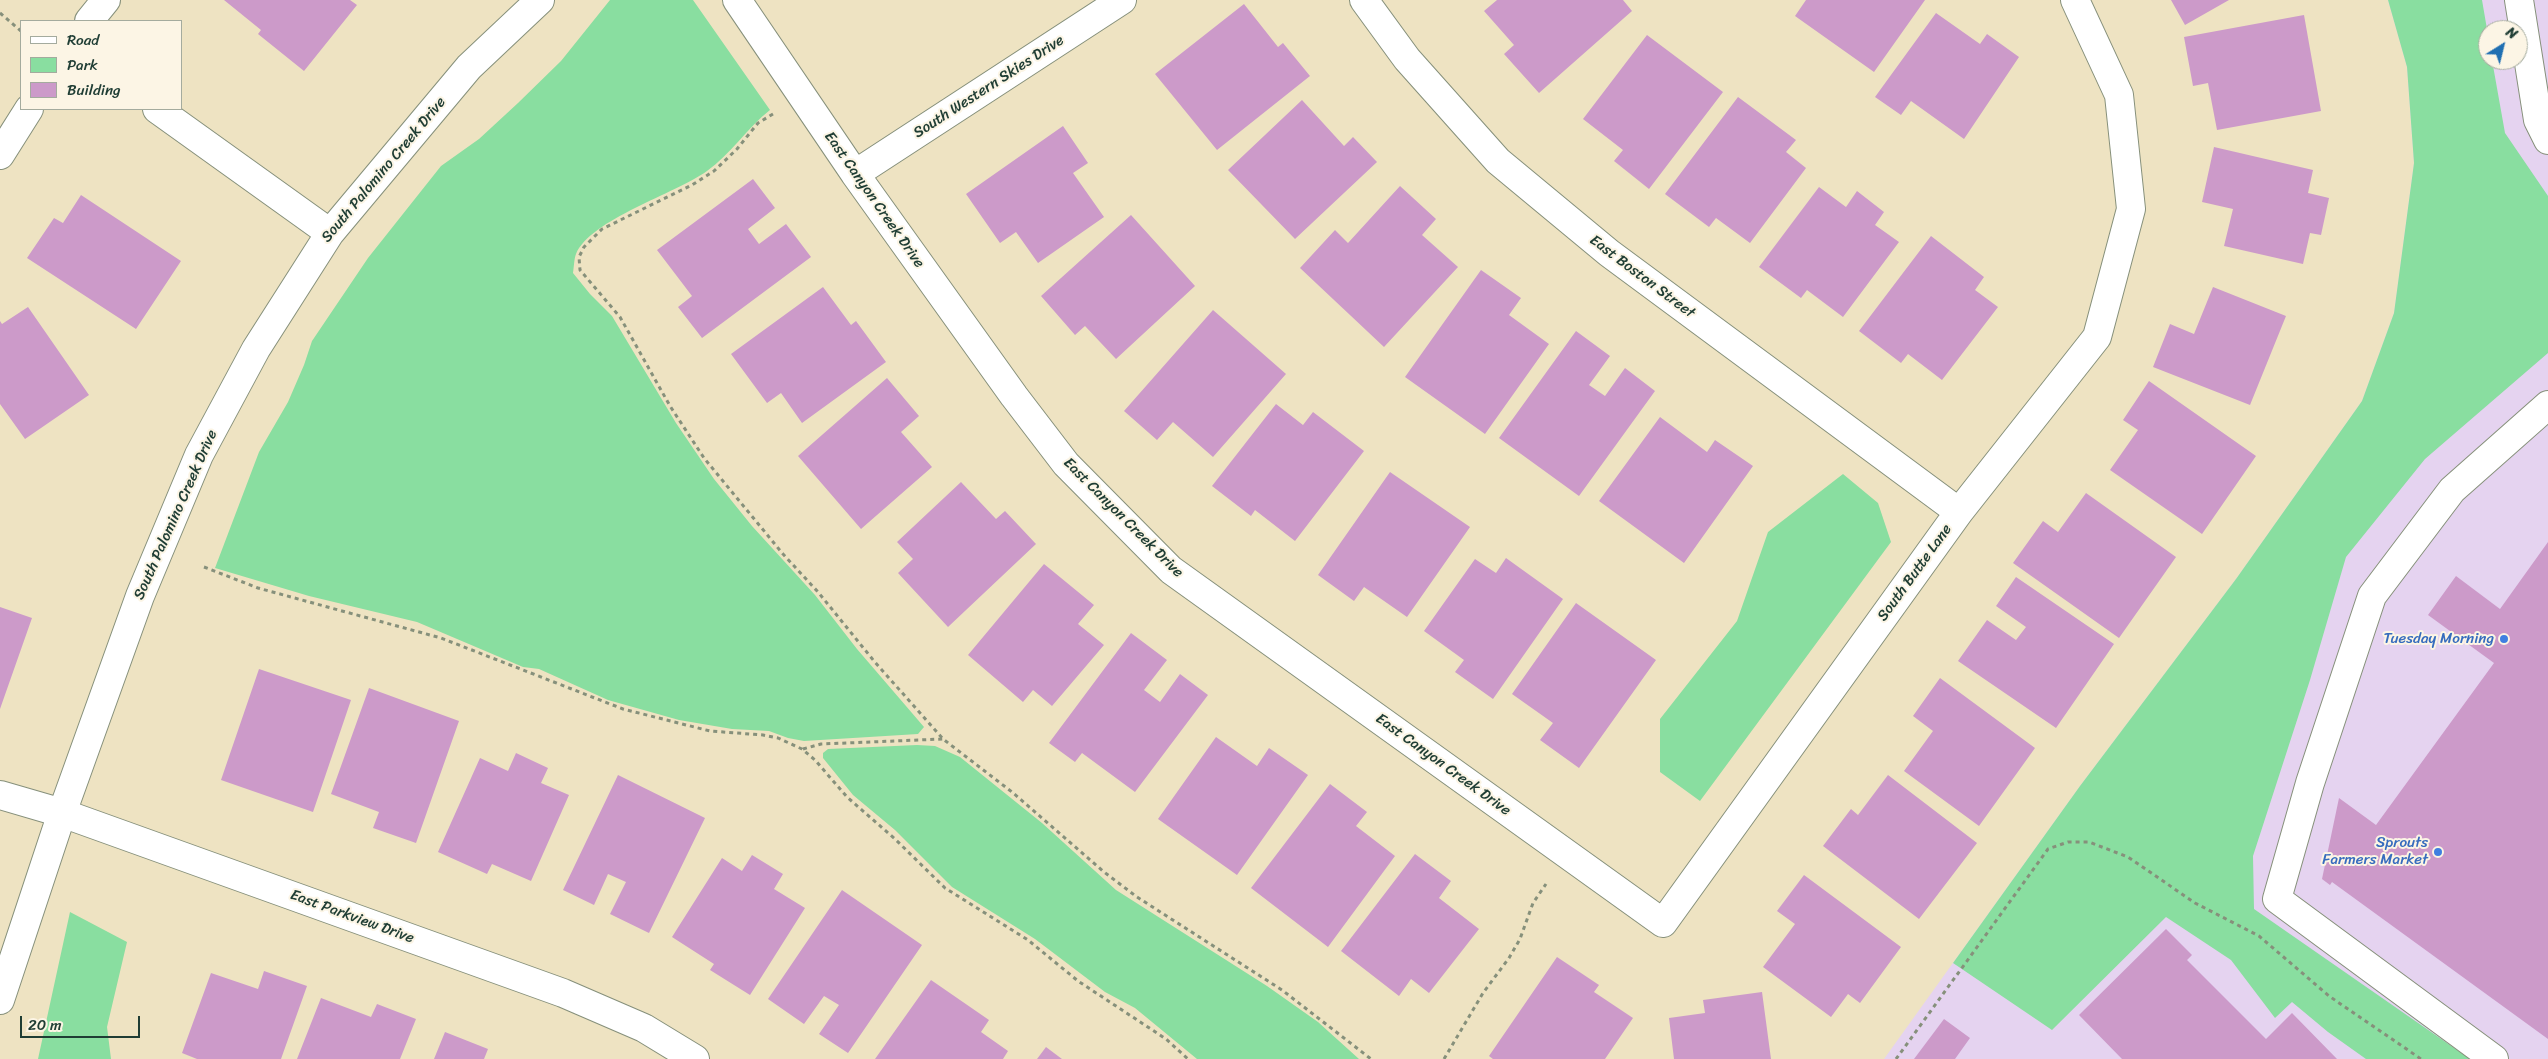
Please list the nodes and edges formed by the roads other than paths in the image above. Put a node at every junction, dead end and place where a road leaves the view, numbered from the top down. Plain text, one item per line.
1 (106, 0) edge
2 (540, 0) edge
3 (737, 0) edge
4 (1122, 0) edge
5 (1364, 0) edge
6 (2074, 0) edge
7 (2519, 0) edge
8 (90, 20) edge
9 (28, 110) edge
10 (158, 110) edge
11 (2548, 140) edge
12 (0, 155) edge
13 (855, 174) junction
14 (330, 233) junction
15 (2548, 405) edge
16 (1959, 512) junction
17 (0, 795) edge
18 (62, 813) junction
19 (1664, 923) joint
20 (0, 1000) edge
21 (695, 1059) edge
22 (2494, 1059) edge

1 - 8 street
2 - 14 street, South Palomino Creek Drive
3 - 13 street, East Canyon Creek Drive
4 - 13 street, South Western Skies Drive
5 - 16 street, East Boston Street
6 - 16 street, South Butte Lane
7 - 11 street
9 - 12 street
10 - 14 street
13 - 19 street, East Canyon Creek Drive
14 - 18 street, South Palomino Creek Drive
15 - 22 street
16 - 19 street, South Butte Lane
17 - 18 street, East Parkview Drive
18 - 20 street, South Palomino Creek Drive
18 - 21 street, East Parkview Drive

